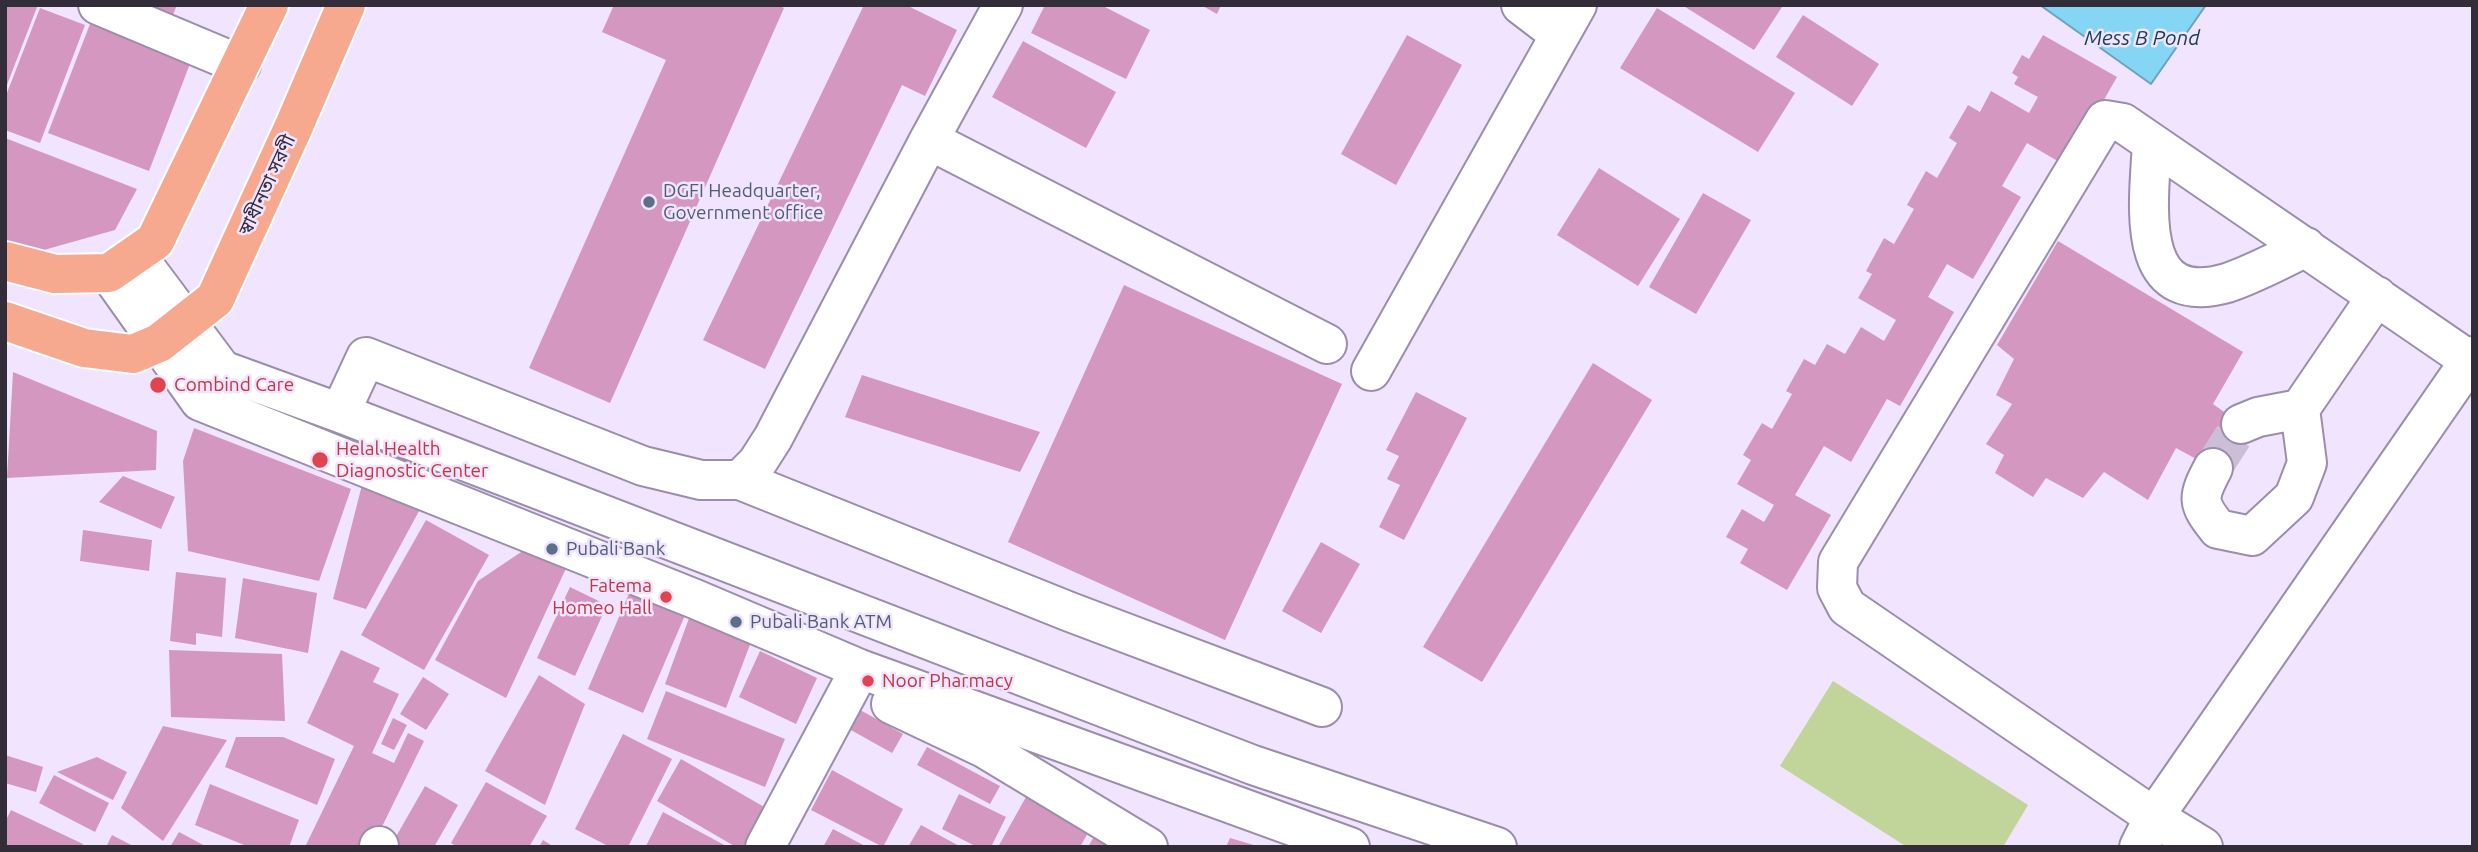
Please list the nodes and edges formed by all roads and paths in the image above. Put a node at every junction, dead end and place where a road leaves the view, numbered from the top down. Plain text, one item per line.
1 (98, 5) edge
2 (269, 5) edge
3 (346, 5) edge
4 (1003, 5) edge
5 (1521, 5) edge
6 (1568, 20) edge
7 (241, 65) junction
8 (929, 140) junction
9 (2152, 143) junction
10 (2306, 247) junction
11 (133, 257) junction
12 (5, 261) edge
13 (2377, 296) junction
14 (5, 321) edge
15 (172, 333) junction
16 (1327, 344) dead end
17 (2471, 358) edge
18 (1371, 372) dead end
19 (2300, 409) junction
20 (340, 413) junction
21 (2241, 424) tunnel mouth
22 (2213, 468) tunnel mouth
23 (740, 480) junction
24 (856, 677) junction
25 (1322, 707) dead end
26 (2147, 832) edge
27 (765, 847) edge
28 (1148, 847) edge
29 (1350, 847) edge
30 (1496, 847) edge
31 (2203, 847) edge

1 - 7 street
2 - 7 main road
3 - 15 main road, স্বাধীনতা সরণী
4 - 8 street
5 - 6 street
6 - 18 street
7 - 11 main road
8 - 16 street
8 - 23 street
9 - 10 street
9 - 10 street
9 - 26 street
10 - 13 street
11 - 12 main road
11 - 15 street
13 - 17 street
13 - 19 street
14 - 15 main road
15 - 20 street
15 - 24 street
17 - 26 street
19 - 21 street
19 - 22 street
20 - 23 street
20 - 30 street
23 - 25 street
24 - 27 street
24 - 28 street
24 - 29 street
26 - 31 street

